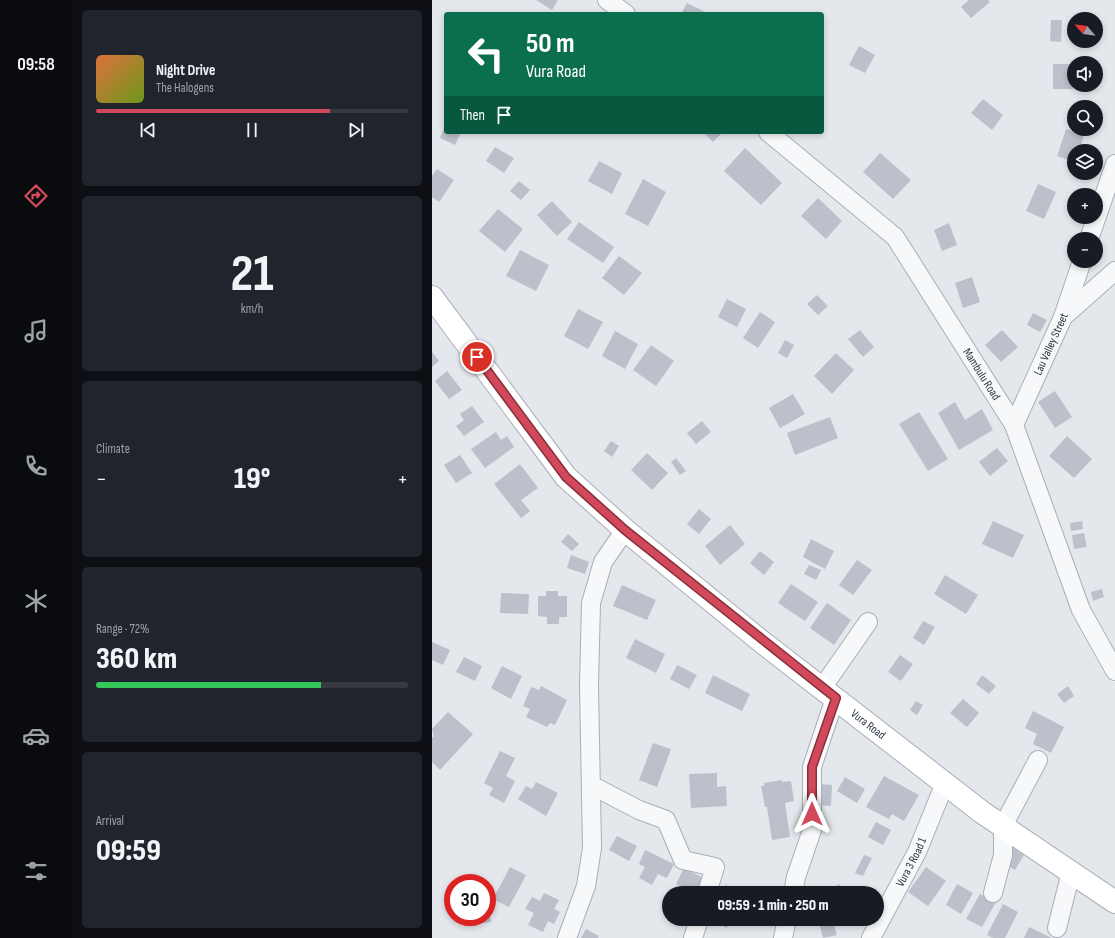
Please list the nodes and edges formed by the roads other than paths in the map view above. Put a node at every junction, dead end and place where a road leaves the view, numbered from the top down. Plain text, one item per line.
1 (607, 0) edge
2 (623, 12) edge
3 (770, 134) edge
4 (1115, 164) edge
5 (1091, 232) edge
6 (1080, 268) edge
7 (1115, 271) edge
8 (432, 296) edge
9 (1063, 317) junction
10 (1014, 425) junction
11 (625, 530) junction
12 (868, 622) dead end
13 (1115, 671) edge
14 (829, 693) junction
15 (1038, 760) dead end
16 (944, 783) junction
17 (592, 785) junction
18 (1003, 826) junction
19 (1071, 872) junction
20 (709, 886) edge
21 (794, 886) edge
22 (993, 893) dead end
23 (1115, 902) edge
24 (697, 926) edge
25 (786, 926) edge
26 (1057, 928) dead end
27 (567, 938) edge
28 (693, 938) edge
29 (783, 938) edge
30 (871, 938) edge

1 - 2 street
3 - 10 street, Mambulu Road
4 - 5 street
6 - 9 street, Lau Valley Street
7 - 9 street
8 - 11 street, Vura Road
9 - 10 street, Lau Valley Street
10 - 13 street, Mambulu Road
11 - 14 street, Vura Road
11 - 17 street
12 - 14 street
14 - 16 street, Vura Road
14 - 21 street
15 - 18 street
16 - 18 street, Vura Road
16 - 30 street, Vura 3 Road 1
17 - 20 street
17 - 27 street
18 - 19 street, Vura Road
18 - 22 street
19 - 23 street, Vura Road
19 - 26 street
24 - 28 street
25 - 29 street

